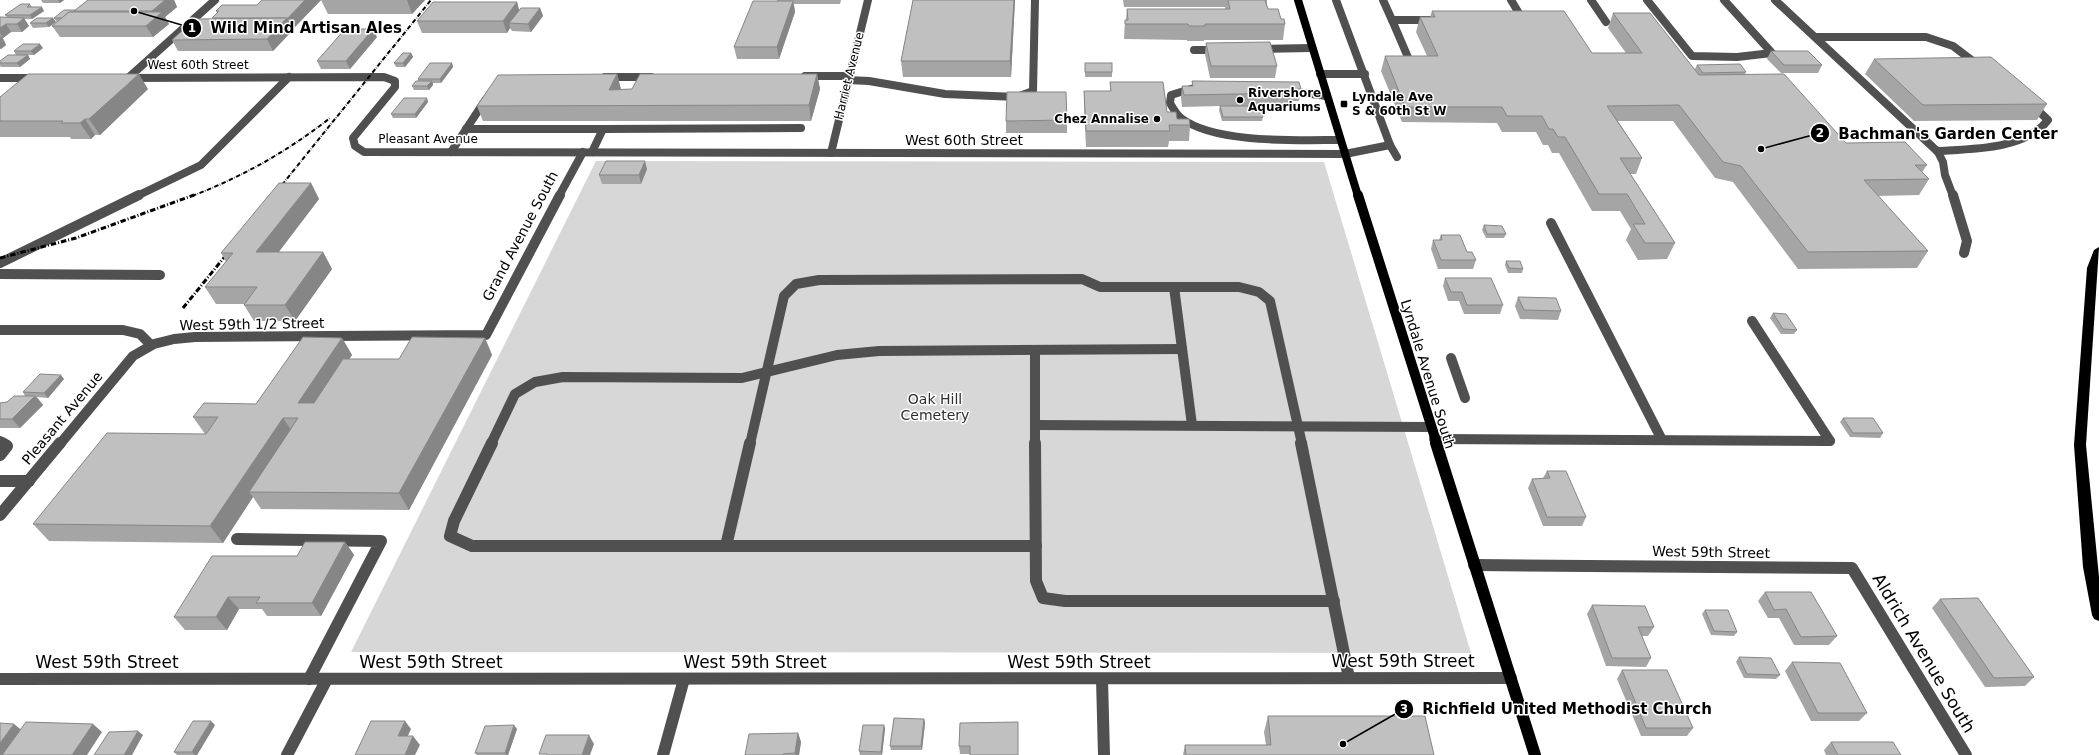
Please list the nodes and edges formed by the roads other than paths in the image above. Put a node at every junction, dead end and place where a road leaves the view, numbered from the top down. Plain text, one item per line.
1 (215, 0) edge
2 (868, 0) edge
3 (1035, 0) edge
4 (1298, 0) edge
5 (1336, 0) edge
6 (1383, 0) edge
7 (1511, 0) edge
8 (1591, 0) edge
9 (1647, 0) edge
10 (1724, 0) edge
11 (1775, 0) edge
12 (1392, 20) junction
13 (1438, 20) edge
14 (1519, 20) edge
15 (1606, 22) dead end
16 (1816, 37) junction
17 (1312, 48) junction
18 (1247, 49) edge
19 (1194, 50) dead end
20 (1224, 50) edge
21 (1410, 62) edge
22 (1986, 70) edge
23 (1320, 74) junction
24 (1365, 74) junction
25 (661, 76) edge
26 (793, 76) edge
27 (289, 77) junction
28 (599, 77) edge
29 (0, 78) edge
30 (48, 78) edge
31 (849, 78) junction
32 (395, 81) joint
33 (1201, 88) edge
34 (1279, 89) edge
35 (492, 91) edge
36 (1327, 96) junction
37 (2022, 98) edge
38 (801, 128) dead end
39 (466, 129) junction
40 (603, 129) junction
41 (1340, 140) junction
42 (1390, 145) junction
43 (1937, 151) junction
44 (451, 152) junction
45 (587, 152) junction
46 (831, 153) junction
47 (1344, 154) junction
48 (1398, 157) dead end
49 (1551, 223) dead end
50 (2099, 250) edge
51 (1964, 253) dead end
52 (0, 263) edge
53 (0, 274) edge
54 (160, 275) dead end
55 (1174, 287) junction
56 (1752, 321) dead end
57 (0, 330) edge
58 (486, 335) joint
59 (151, 345) junction
60 (1182, 349) junction
61 (1035, 350) junction
62 (1451, 358) dead end
63 (768, 373) junction
64 (1465, 398) dead end
65 (1036, 425) junction
66 (1192, 426) junction
67 (1298, 426) junction
68 (1430, 427) junction
69 (1434, 439) junction
70 (1662, 440) junction
71 (0, 441) edge
72 (0, 455) edge
73 (0, 481) edge
74 (29, 481) junction
75 (0, 515) edge
76 (237, 539) dead end
77 (726, 546) junction
78 (1036, 546) junction
79 (1474, 565) junction
80 (1852, 568) joint
81 (1334, 601) junction
82 (2099, 615) edge
83 (1349, 678) junction
84 (1511, 678) junction
85 (0, 679) edge
86 (309, 679) junction
87 (327, 679) junction
88 (684, 679) junction
89 (1102, 679) junction
90 (287, 755) edge
91 (664, 755) edge
92 (1104, 755) edge
93 (1535, 755) edge
94 (1966, 755) edge

1 - 27 street, West 60th Street
2 - 31 street, Harriet Avenue
3 - 31 street
4 - 17 main road, Lyndale Avenue South
5 - 24 street
6 - 12 street
7 - 14 street
8 - 15 street
9 - 10 street
11 - 16 street
12 - 13 street
12 - 21 street
16 - 22 street
16 - 43 street
17 - 18 street
17 - 23 main road, Lyndale Avenue South
19 - 20 street
23 - 24 street
23 - 36 main road, Lyndale Avenue South
24 - 42 street
25 - 28 street
26 - 31 street
27 - 32 street, West 60th Street
27 - 52 street
29 - 30 street
31 - 46 street, Harriet Avenue
32 - 44 street, Pleasant Avenue
33 - 41 street
34 - 36 street
35 - 39 street
36 - 41 main road, Lyndale Avenue South
37 - 43 street
38 - 40 street
39 - 40 street
39 - 44 street
40 - 45 street, Grand Avenue South
41 - 47 main road, Lyndale Avenue South
42 - 47 street, West 60th Street
42 - 48 street
43 - 51 street
44 - 45 street, Pleasant Avenue
45 - 46 street, West 60th Street
45 - 58 street, Grand Avenue South
46 - 47 street, West 60th Street
47 - 68 main road, Lyndale Avenue South
49 - 70 street
50 - 82 highway
53 - 54 street
55 - 60 street
55 - 63 street
55 - 67 street
56 - 70 street
57 - 59 street
58 - 59 street, West 59th 1/2 Street
59 - 74 street, Pleasant Avenue
60 - 61 street
60 - 66 street
61 - 63 street
61 - 65 street
62 - 64 street
63 - 77 street
63 - 77 street
65 - 66 street
65 - 78 street
66 - 67 street
67 - 68 street
67 - 81 street
68 - 69 main road, Lyndale Avenue South
69 - 70 street
69 - 79 main road, Lyndale Avenue South
71 - 72 street
73 - 74 street
74 - 75 street, Pleasant Avenue
76 - 86 street
77 - 78 street
78 - 81 street
79 - 80 street, West 59th Street
79 - 84 main road, Lyndale Avenue South
80 - 94 street, Aldrich Avenue South
81 - 83 street
83 - 84 street, West 59th Street
83 - 89 street, West 59th Street
84 - 93 main road, Lyndale Avenue South
85 - 86 street, West 59th Street
86 - 87 street, West 59th Street
87 - 88 street, West 59th Street
87 - 90 street
88 - 89 street, West 59th Street
88 - 91 street
89 - 92 street

